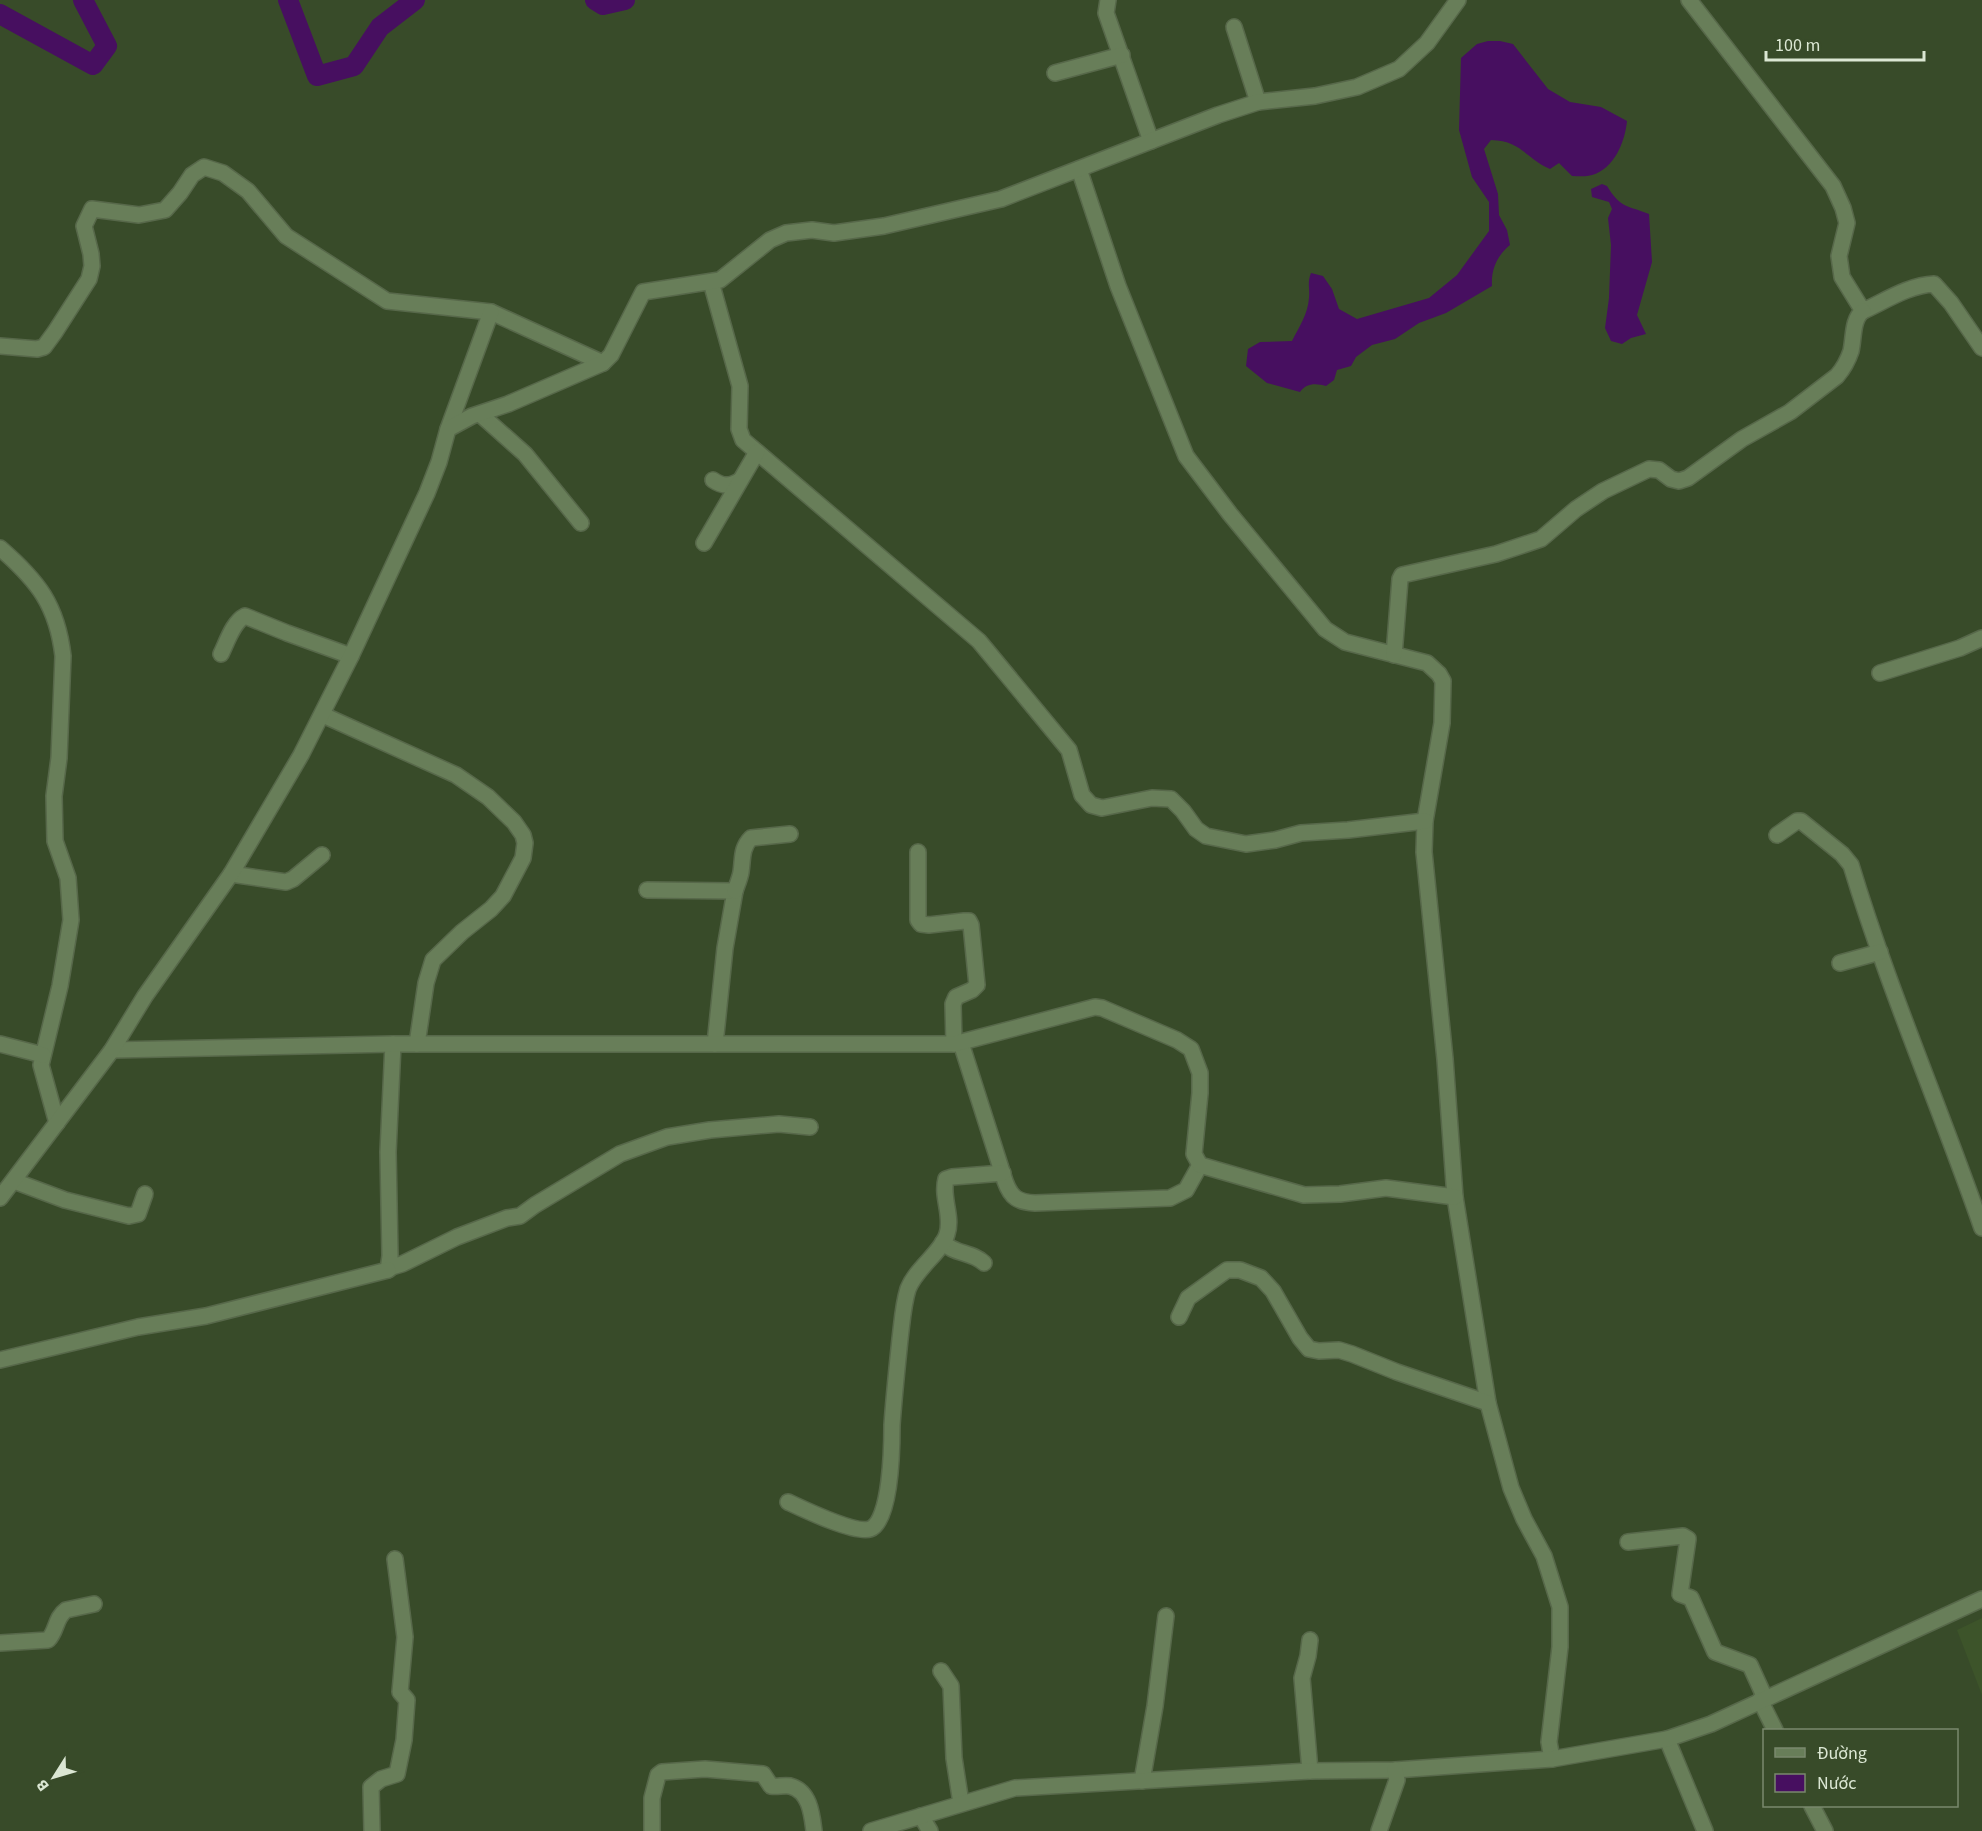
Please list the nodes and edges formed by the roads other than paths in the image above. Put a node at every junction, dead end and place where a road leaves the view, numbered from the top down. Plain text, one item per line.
1 (1108, 0) edge
2 (1458, 0) edge
3 (1689, 0) edge
4 (1234, 27) dead end
5 (1122, 55) junction
6 (1055, 73) dead end
7 (1258, 102) junction
8 (1151, 141) junction
9 (1079, 169) junction
10 (711, 282) junction
11 (1863, 311) junction
12 (491, 312) junction
13 (0, 346) edge
14 (1982, 348) edge
15 (603, 363) junction
16 (480, 414) junction
17 (448, 429) junction
18 (757, 452) junction
19 (713, 480) dead end
20 (740, 481) junction
21 (581, 523) dead end
22 (704, 543) dead end
23 (0, 548) edge
24 (1982, 638) edge
25 (221, 654) dead end
26 (1394, 655) junction
27 (351, 656) junction
28 (1880, 673) dead end
29 (323, 715) junction
30 (1425, 821) junction
31 (790, 834) dead end
32 (1777, 835) dead end
33 (918, 852) dead end
34 (322, 855) dead end
35 (231, 874) junction
36 (647, 890) dead end
37 (735, 891) junction
38 (1880, 952) junction
39 (1840, 963) dead end
40 (0, 1044) edge
41 (393, 1044) junction
42 (417, 1044) junction
43 (715, 1044) junction
44 (957, 1044) junction
45 (112, 1050) junction
46 (43, 1055) junction
47 (57, 1123) junction
48 (810, 1127) dead end
49 (1200, 1165) junction
50 (1003, 1173) junction
51 (14, 1181) junction
52 (144, 1194) dead end
53 (1455, 1197) junction
54 (0, 1198) edge
55 (1982, 1228) edge
56 (943, 1242) junction
57 (984, 1263) dead end
58 (388, 1270) junction
59 (1179, 1317) dead end
60 (0, 1360) edge
61 (1488, 1403) junction
62 (788, 1502) dead end
63 (1628, 1542) dead end
64 (395, 1558) dead end
65 (1982, 1599) edge
66 (94, 1604) dead end
67 (1166, 1616) dead end
68 (1310, 1640) dead end
69 (0, 1643) edge
70 (941, 1671) dead end
71 (1763, 1699) junction
72 (1774, 1729) edge
73 (1667, 1738) junction
74 (1552, 1759) junction
75 (1395, 1770) junction
76 (1310, 1771) junction
77 (1142, 1781) junction
78 (961, 1803) junction
79 (1813, 1807) edge
80 (921, 1816) junction
81 (372, 1831) edge
82 (652, 1831) edge
83 (814, 1831) edge
84 (871, 1831) edge
85 (930, 1831) edge
86 (1379, 1831) edge
87 (1705, 1831) edge
88 (1825, 1831) edge

1 - 5 street
2 - 7 street
3 - 11 street
4 - 7 street
5 - 6 street
5 - 8 street
7 - 8 street
8 - 9 street
9 - 10 street
9 - 26 street
10 - 15 street
10 - 18 street
11 - 14 street
11 - 26 street
12 - 13 street
12 - 15 street
12 - 17 street
15 - 16 street
16 - 17 street
16 - 21 street
17 - 27 street
18 - 20 street
18 - 30 street
19 - 20 street
20 - 22 street
23 - 46 street
24 - 28 street
25 - 27 street
26 - 30 street
27 - 29 street
29 - 35 street
29 - 42 street
30 - 53 street
31 - 37 street
32 - 38 street
33 - 44 street
34 - 35 street
35 - 45 street
36 - 37 street
37 - 43 street
38 - 39 street
38 - 55 street
40 - 46 street
41 - 42 street
41 - 45 street
41 - 58 street
42 - 43 street
43 - 44 street
44 - 49 street
44 - 50 street
45 - 47 street
46 - 47 street
47 - 51 street
48 - 58 street
49 - 50 street
49 - 53 street
50 - 56 street
51 - 52 street
51 - 54 street
53 - 61 street
56 - 57 street
56 - 62 street
58 - 60 street
59 - 61 street
61 - 74 street
63 - 71 street
64 - 81 street
65 - 71 street
66 - 69 street
67 - 77 street
68 - 76 street
70 - 78 street
71 - 72 street
71 - 73 street
73 - 74 street
73 - 87 street
74 - 75 street
75 - 76 street
75 - 86 street
76 - 77 street
77 - 78 street
78 - 80 street
79 - 88 street
80 - 84 street
80 - 85 street
82 - 83 street

